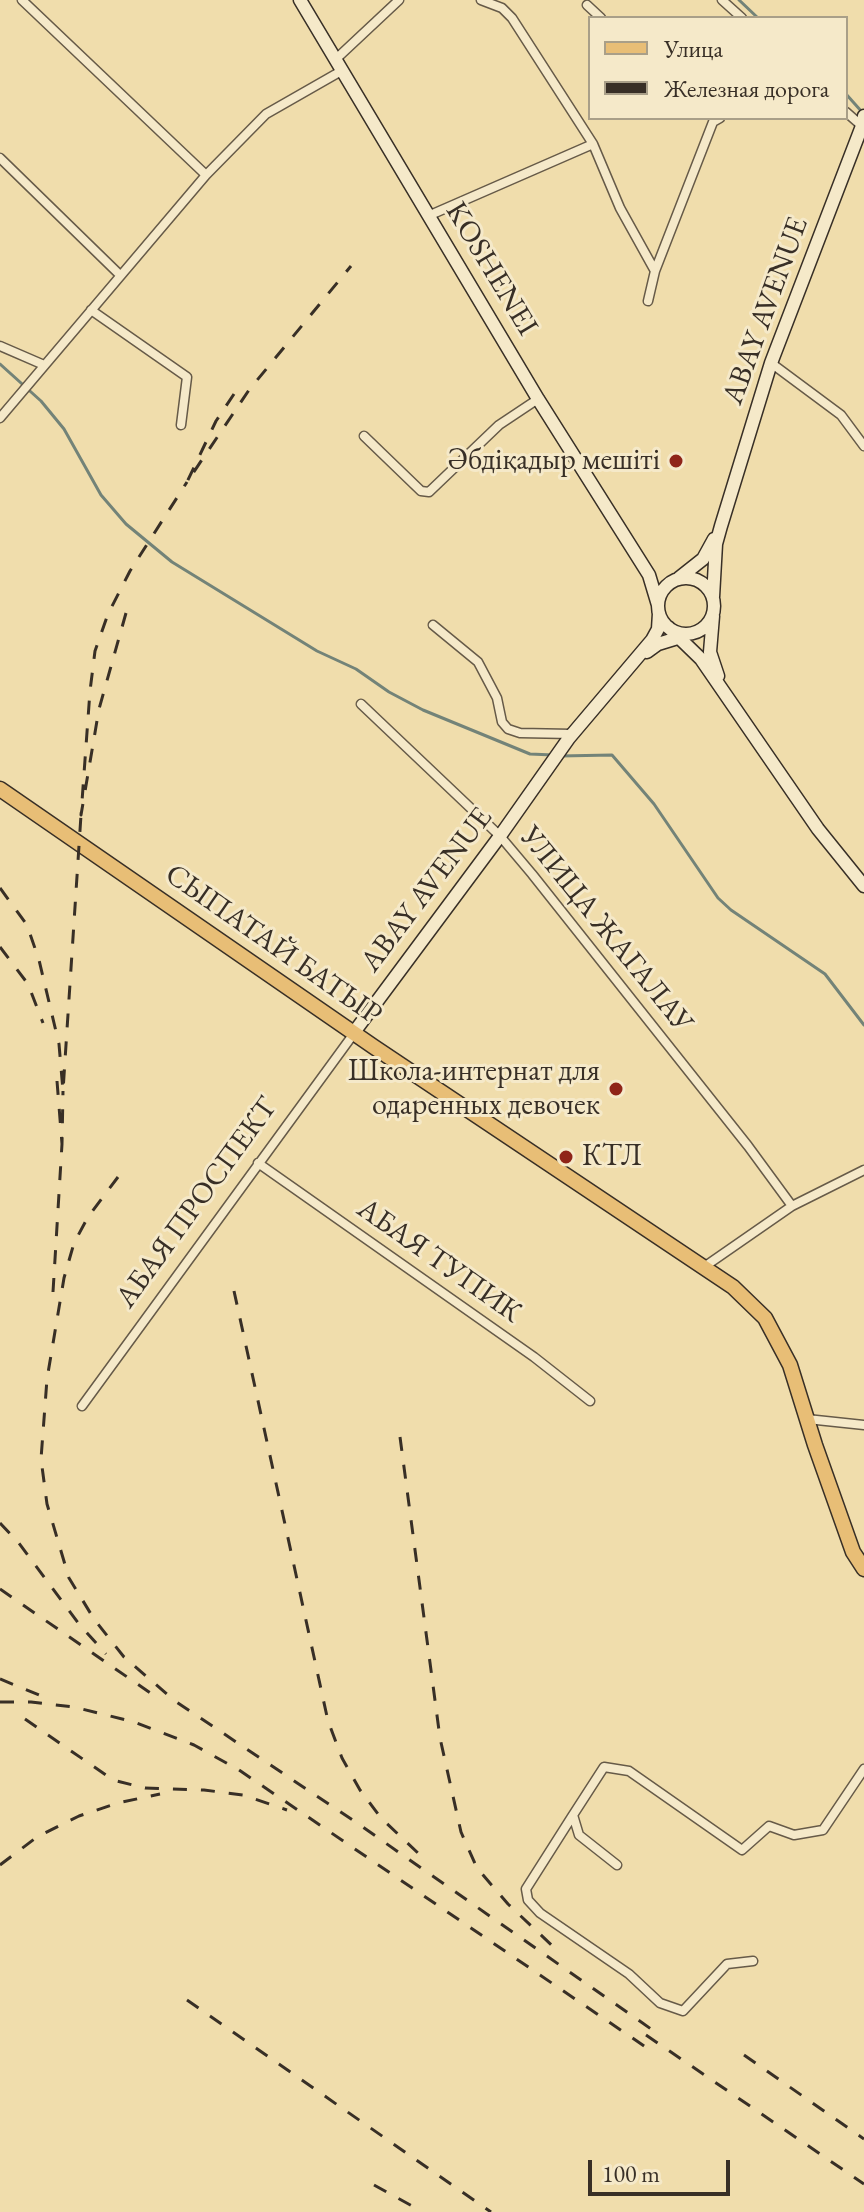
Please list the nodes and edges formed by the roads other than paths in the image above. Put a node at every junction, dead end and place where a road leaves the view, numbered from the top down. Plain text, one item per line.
1 (22, 0) edge
2 (300, 0) edge
3 (399, 0) edge
4 (481, 0) edge
5 (722, 0) edge
6 (587, 5) dead end
7 (599, 16) edge
8 (740, 16) edge
9 (340, 64) junction
10 (714, 120) edge
11 (863, 121) edge
12 (593, 144) junction
13 (0, 158) edge
14 (206, 175) junction
15 (428, 216) junction
16 (655, 271) junction
17 (120, 275) junction
18 (648, 301) dead end
19 (91, 310) junction
20 (0, 346) edge
21 (771, 363) junction
22 (44, 365) junction
23 (538, 399) junction
24 (0, 418) edge
25 (181, 425) dead end
26 (364, 436) dead end
27 (864, 446) edge
28 (721, 526) junction
29 (641, 563) junction
30 (677, 579) junction
31 (713, 597) junction
32 (659, 609) junction
33 (713, 614) junction
34 (433, 625) dead end
35 (685, 636) junction
36 (635, 661) junction
37 (729, 696) junction
38 (361, 704) dead end
39 (571, 736) junction
40 (0, 789) edge
41 (500, 836) junction
42 (864, 886) edge
43 (355, 1031) junction
44 (258, 1163) junction
45 (864, 1170) edge
46 (792, 1206) junction
47 (704, 1267) junction
48 (590, 1401) dead end
49 (82, 1406) dead end
50 (807, 1419) junction
51 (864, 1425) edge
52 (864, 1569) edge
53 (864, 1769) edge
54 (573, 1815) junction
55 (617, 1865) dead end
56 (753, 1961) dead end

1 - 14 street
2 - 9 main road, KOSHENEI
3 - 9 street
4 - 12 street
5 - 8 street
6 - 7 street
9 - 14 street
9 - 15 main road, KOSHENEI
10 - 16 street
11 - 21 main road, ABAY AVENUE
12 - 15 street
12 - 16 street
13 - 17 street
14 - 17 street
15 - 23 main road, KOSHENEI
16 - 18 street
17 - 19 street
19 - 22 street
19 - 25 street
20 - 22 street
21 - 27 street
21 - 28 main road, ABAY AVENUE
22 - 24 street
23 - 26 street
23 - 29 main road, KOSHENEI
28 - 30 main road
28 - 31 main road
29 - 30 main road
29 - 32 main road, KOSHENEI
30 - 31 main road
30 - 32 main road
31 - 33 main road
32 - 35 main road
32 - 36 main road
33 - 35 main road
33 - 37 main road
34 - 39 street
35 - 36 main road
35 - 37 main road
36 - 39 main road
37 - 42 main road
38 - 41 street, УЛИЦА ЖАГАЛАУ
39 - 41 main road, ABAY AVENUE
40 - 43 main road, СЫПАТАЙ БАТЫР
41 - 43 main road, ABAY AVENUE
41 - 46 street, УЛИЦА ЖАГАЛАУ
43 - 44 street, АБАЯ ПРОСПЕКТ
43 - 47 main road, СЫПАТАЙ БАТЫР
44 - 48 street, АБАЯ ТУПИК
44 - 49 street, АБАЯ ПРОСПЕКТ
45 - 46 street
46 - 47 street
47 - 50 main road, СЫПАТАЙ БАТЫР
50 - 51 street
50 - 52 main road, СЫПАТАЙ БАТЫР
53 - 54 street
54 - 55 street
54 - 56 street

